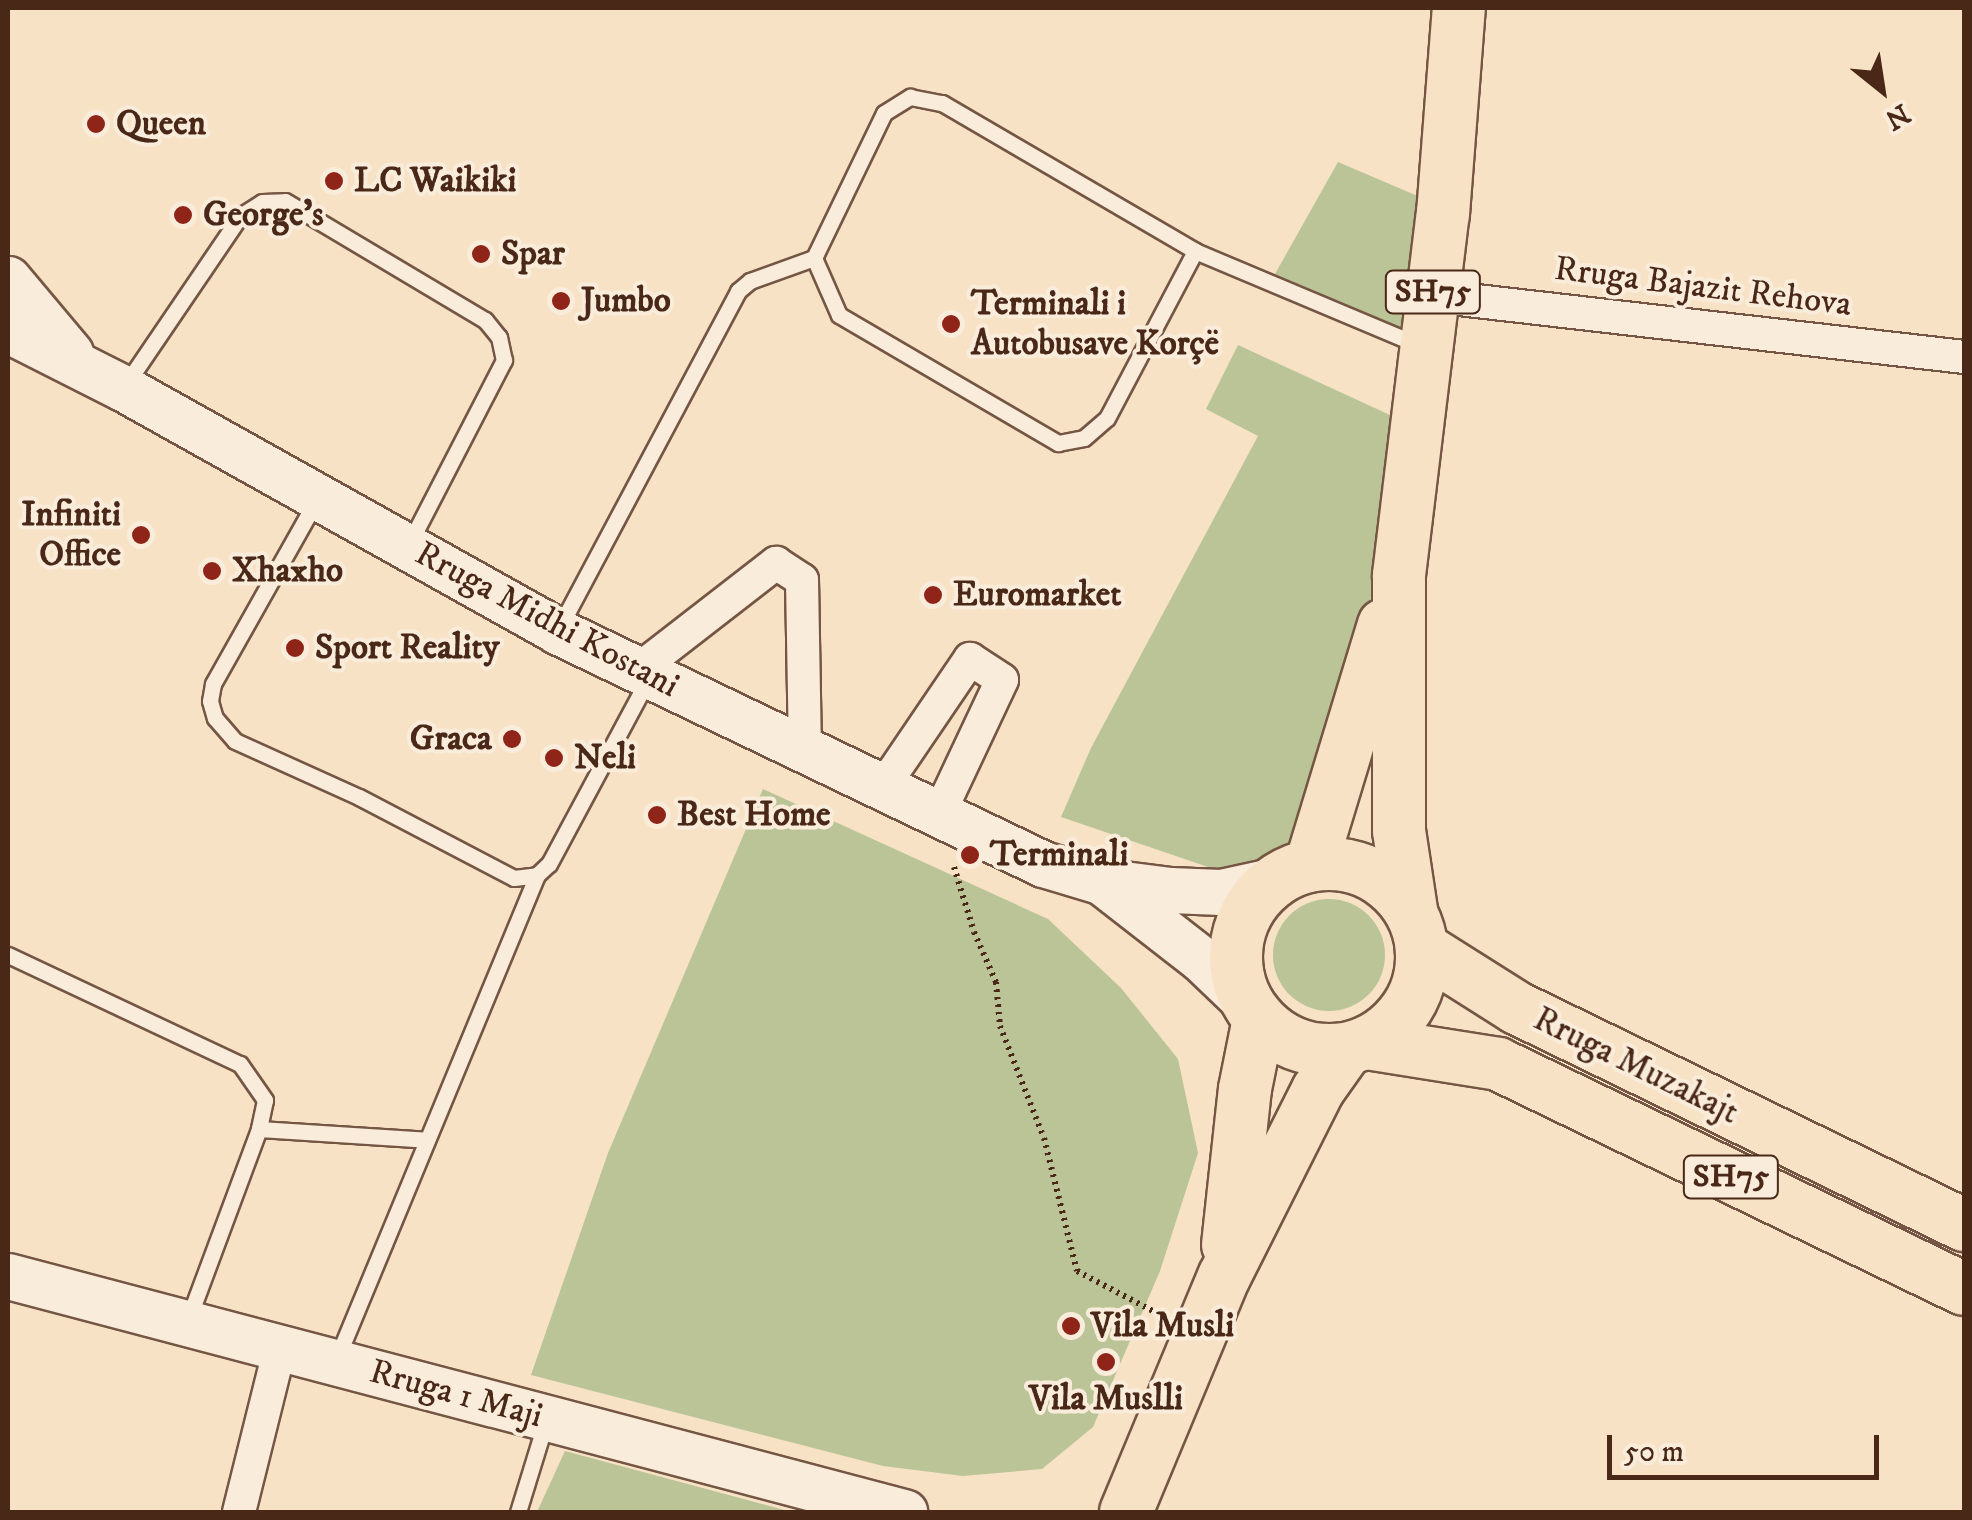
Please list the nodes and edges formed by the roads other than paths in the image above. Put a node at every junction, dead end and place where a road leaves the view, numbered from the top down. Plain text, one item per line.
1 (1459, 8) edge
2 (1195, 251) junction
3 (814, 258) junction
4 (8, 279) edge
5 (1433, 296) junction
6 (8, 330) edge
7 (1427, 349) junction
8 (1964, 357) edge
9 (77, 363) junction
10 (123, 388) junction
11 (318, 498) junction
12 (407, 547) junction
13 (1399, 575) junction
14 (557, 631) junction
15 (644, 673) junction
16 (805, 750) junction
17 (883, 787) junction
18 (939, 814) junction
19 (1293, 873) junction
20 (537, 875) junction
21 (1100, 881) junction
22 (1416, 929) junction
23 (8, 955) edge
24 (1253, 1011) junction
25 (1357, 1046) junction
26 (259, 1129) junction
27 (427, 1140) junction
28 (1964, 1225) edge
29 (8, 1276) edge
30 (1224, 1277) junction
31 (1964, 1289) edge
32 (187, 1323) junction
33 (280, 1347) junction
34 (335, 1362) junction
35 (547, 1418) junction
36 (239, 1512) edge
37 (518, 1512) edge
38 (904, 1512) edge
39 (1126, 1512) edge

1 - 5 main road, SH75
2 - 3 lane
2 - 3 lane
2 - 7 lane
3 - 14 lane
4 - 9 main road
5 - 7 main road, SH75
5 - 8 street, Rruga Bajazit Rehova
6 - 9 main road, Rruga Midhi Kostani
7 - 13 main road, SH75
9 - 10 main road, Rruga Midhi Kostani
10 - 11 main road, Rruga Midhi Kostani
10 - 12 lane
11 - 12 main road, Rruga Midhi Kostani
11 - 20 lane
12 - 14 main road, Rruga Midhi Kostani
13 - 19 main road, SH75
13 - 22 main road, SH75
14 - 15 main road, Rruga Midhi Kostani
15 - 16 main road, Rruga Midhi Kostani
15 - 16 street
15 - 20 lane
16 - 17 main road, Rruga Midhi Kostani
17 - 18 main road, Rruga Midhi Kostani
17 - 18 street
18 - 21 main road, Rruga Midhi Kostani
19 - 21 main road, Rruga Midhi Kostani
19 - 22 main road, SH75
19 - 24 main road, SH75
20 - 27 lane
21 - 24 main road, Rruga Midhi Kostani
22 - 25 main road, SH75
22 - 28 main road, Rruga Muzakajt / SH75
23 - 26 lane
24 - 25 main road, SH75
24 - 30 main road
25 - 30 main road
25 - 31 main road, Rruga Muzakajt / SH75
26 - 27 lane
26 - 32 lane
27 - 34 lane
29 - 32 main road, Rruga 1 Maji
30 - 39 main road
32 - 33 main road, Rruga 1 Maji
33 - 34 main road, Rruga 1 Maji
33 - 36 street
34 - 35 main road, Rruga 1 Maji
35 - 37 lane
35 - 38 main road, Rruga 1 Maji

